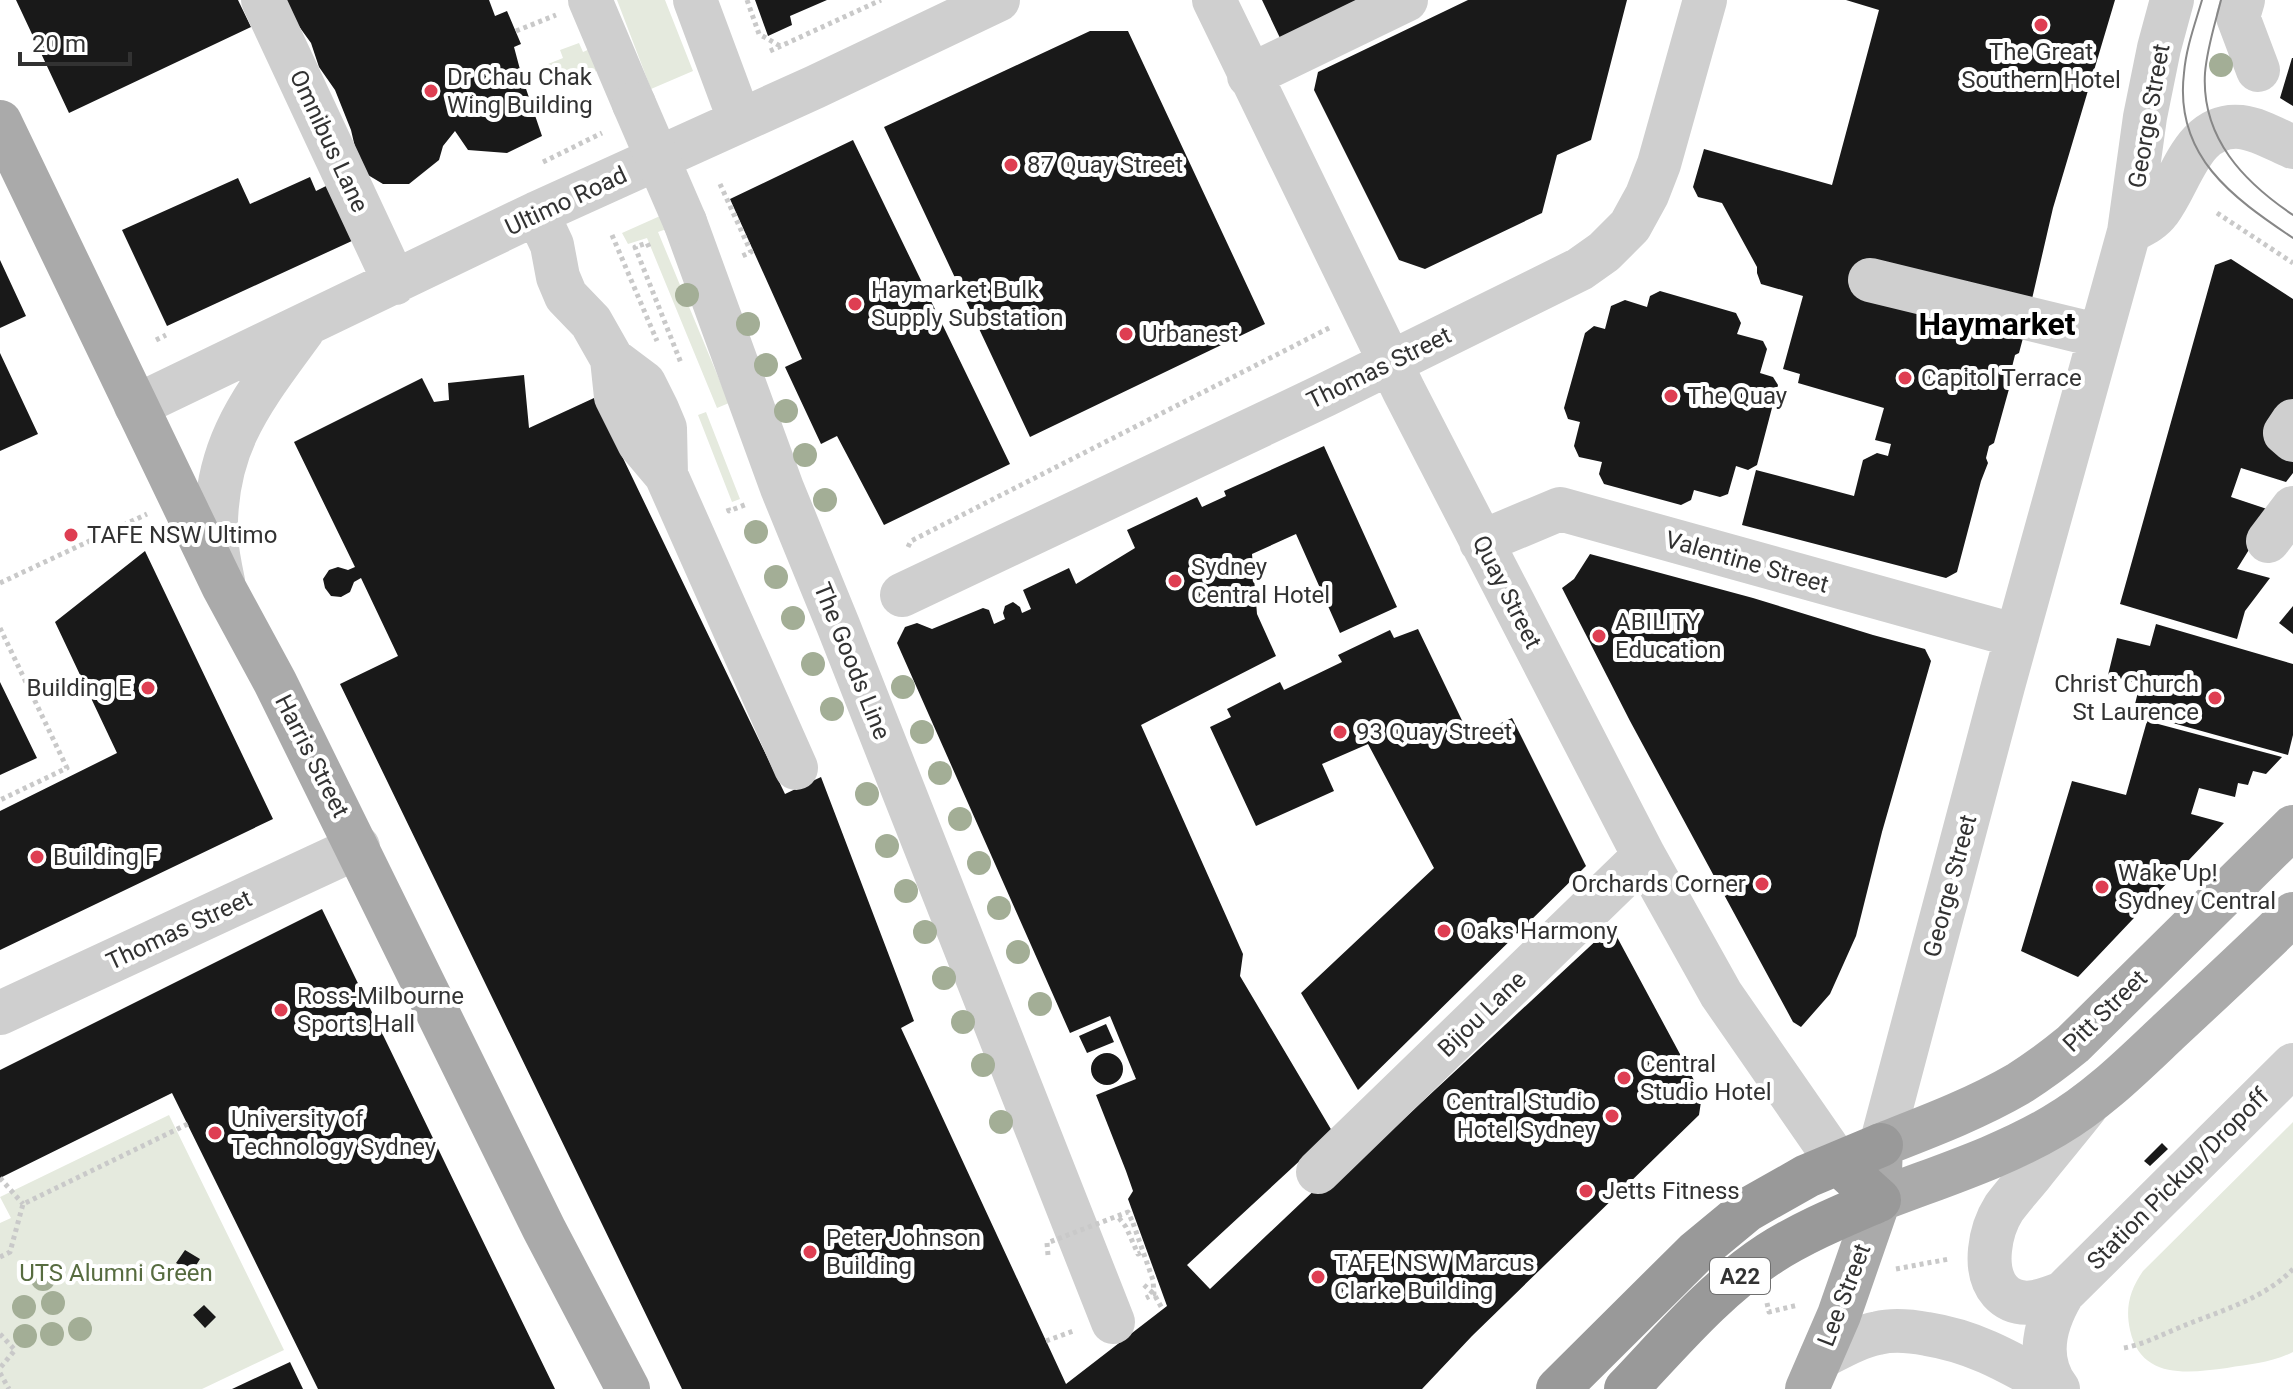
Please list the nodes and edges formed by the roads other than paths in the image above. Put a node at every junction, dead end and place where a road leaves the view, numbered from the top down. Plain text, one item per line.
1 (263, 0) edge
2 (590, 0) edge
3 (695, 0) edge
4 (998, 0) edge
5 (1214, 0) edge
6 (1406, 0) edge
7 (1705, 0) edge
8 (2172, 0) edge
9 (2243, 0) edge
10 (2258, 70) dead end
11 (1249, 76) junction
12 (740, 121) junction
13 (0, 122) edge
14 (2293, 147) edge
15 (544, 229) junction
16 (2129, 232) junction
17 (1870, 280) dead end
18 (395, 283) junction
19 (306, 324) junction
20 (2100, 336) junction
21 (1390, 363) junction
22 (136, 406) junction
23 (1481, 542) junction
24 (903, 574) road end
25 (223, 586) junction
26 (2017, 636) junction
27 (796, 768) dead end
28 (2293, 827) edge
29 (358, 847) junction
30 (1644, 856) junction
31 (2293, 914) edge
32 (0, 1013) edge
33 (2293, 1065) edge
34 (2091, 1101) junction
35 (1881, 1145) junction
36 (1838, 1163) junction
37 (1318, 1172) dead end
38 (1879, 1200) junction
39 (2063, 1293) junction
40 (1094, 1322) road end
41 (1814, 1373) edge
42 (628, 1389) edge
43 (1558, 1389) edge
44 (1626, 1389) edge
45 (2058, 1389) edge

1 - 18 street, Omnibus Lane
2 - 40 street, The Goods Line, bridge
3 - 12 street
4 - 12 street, Ultimo Road
5 - 11 street, Quay Street
6 - 11 street
7 - 21 street, Thomas Street
8 - 16 street, George Street
9 - 10 street
11 - 21 street, Quay Street
12 - 15 street, Ultimo Road
13 - 22 main road, Harris Street
14 - 16 street, George Street
15 - 18 street, Ultimo Road
15 - 27 street
16 - 20 street, George Street
17 - 20 street
18 - 19 street, Ultimo Road
19 - 22 street, Ultimo Road
19 - 25 street
20 - 26 street, George Street
21 - 23 street, Quay Street
21 - 24 street, Thomas Street
22 - 25 main road, Harris Street
23 - 26 street, Valentine Street
23 - 30 street, Quay Street
25 - 29 main road, Harris Street
26 - 35 street, George Street
28 - 35 main road, Pitt Street
29 - 32 street, Thomas Street
29 - 42 main road, Harris Street
30 - 36 street, Quay Street
30 - 37 street, Bijou Lane
31 - 34 main road
33 - 39 street, Station Pickup/Dropoff
34 - 38 main road
34 - 39 street
35 - 36 highway
35 - 38 main road, Lee Street
36 - 38 highway
36 - 43 highway, A22
38 - 41 main road, Lee Street
38 - 44 highway, A22
39 - 45 street
41 - 45 street

